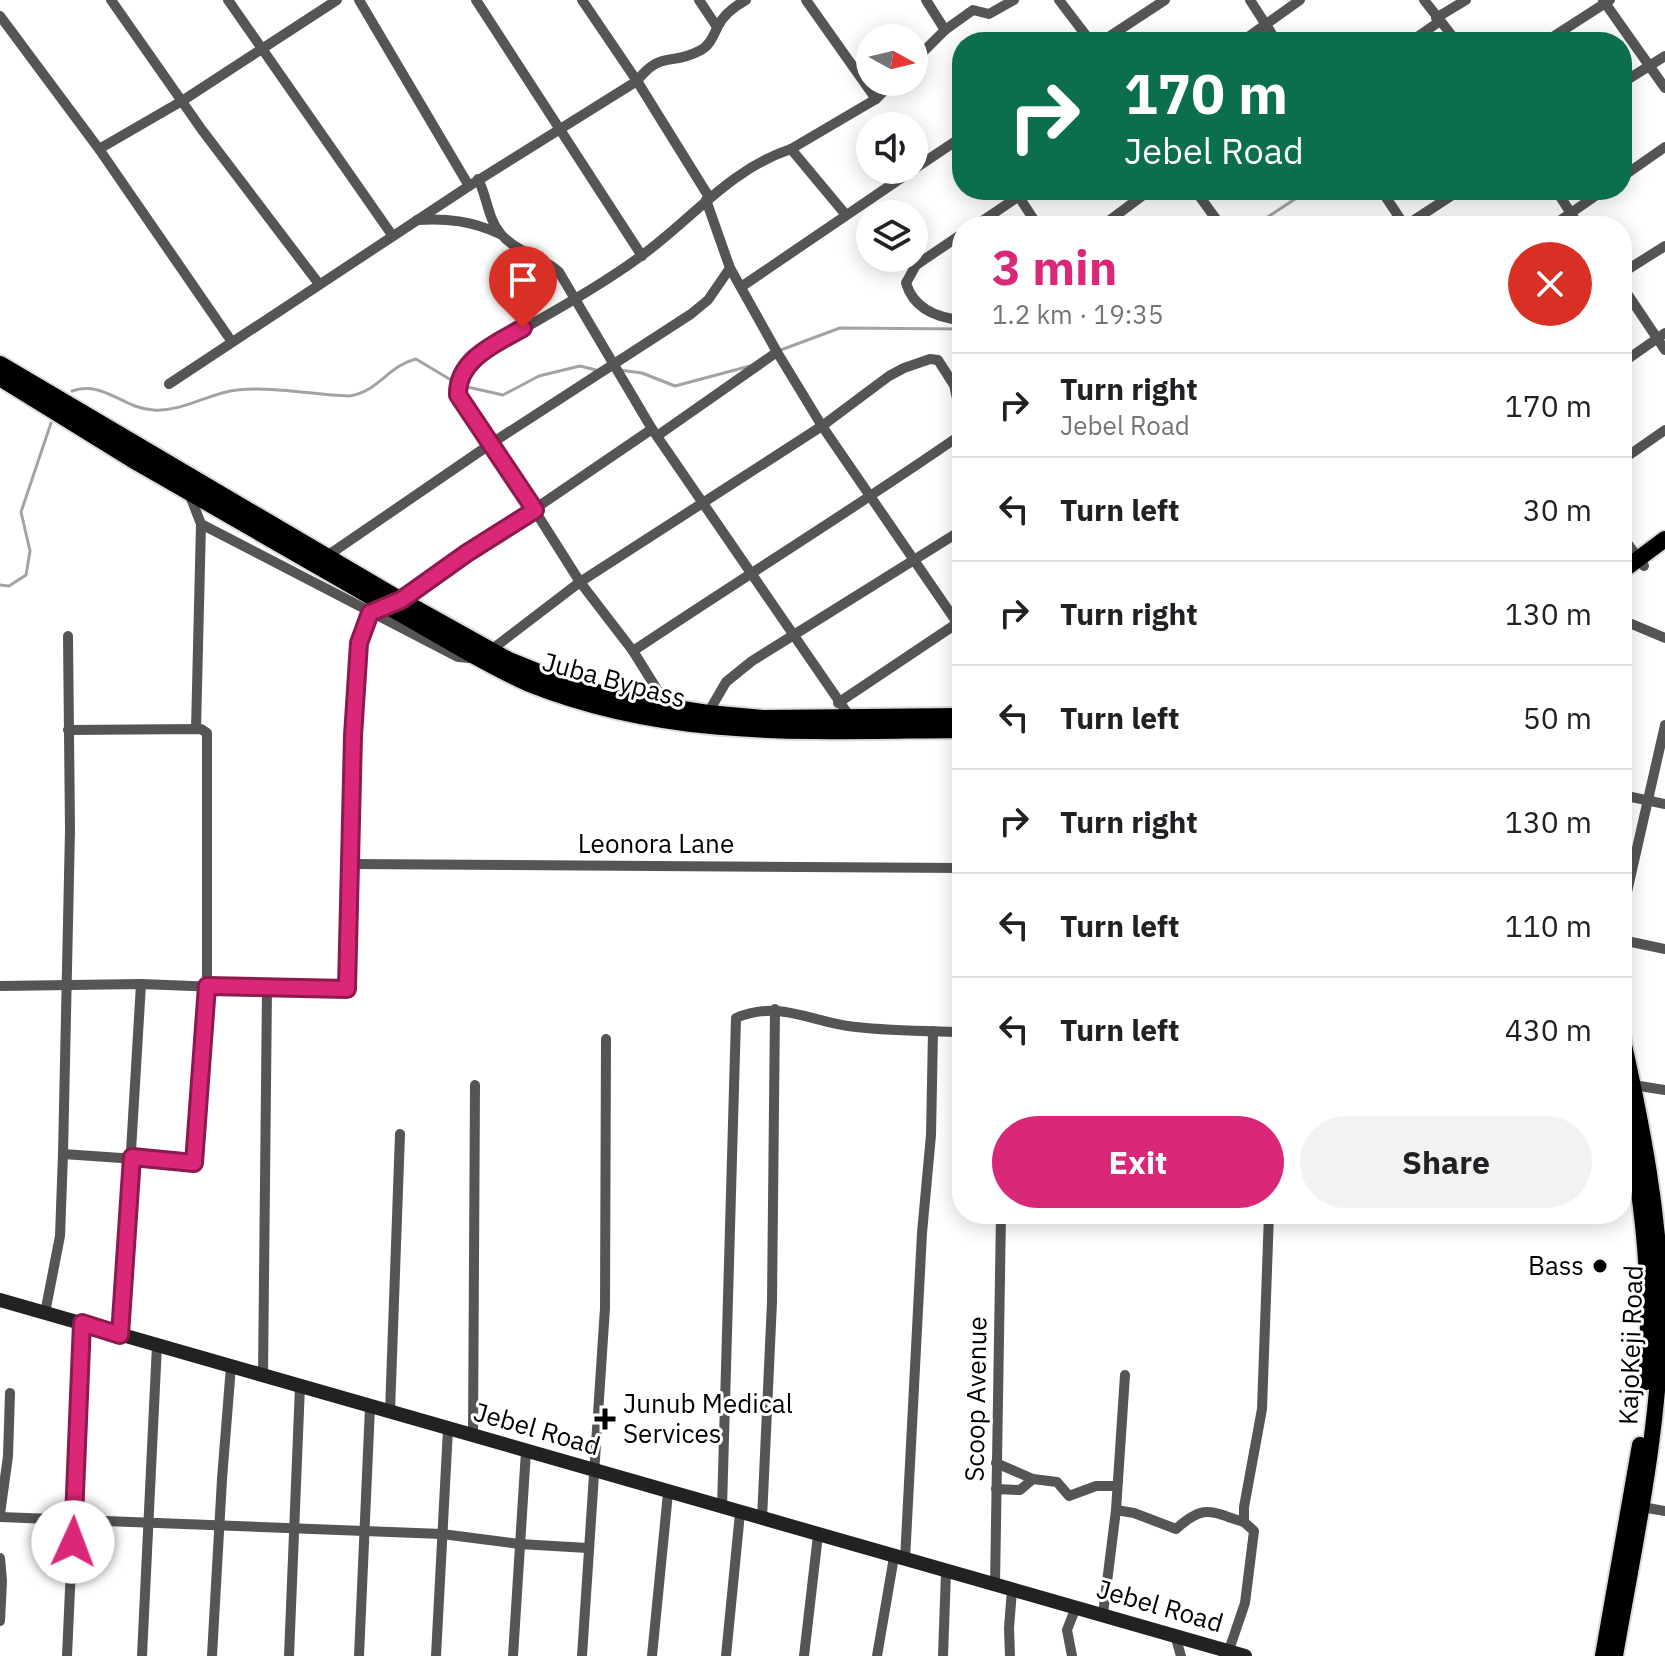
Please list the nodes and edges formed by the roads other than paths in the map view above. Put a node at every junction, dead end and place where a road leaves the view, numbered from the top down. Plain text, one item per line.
1 (111, 0) edge
2 (228, 0) edge
3 (337, 0) edge
4 (359, 0) edge
5 (476, 0) edge
6 (582, 0) edge
7 (699, 0) edge
8 (746, 0) edge
9 (806, 0) edge
10 (926, 0) edge
11 (1014, 0) edge
12 (1059, 0) edge
13 (1165, 0) edge
14 (1250, 0) edge
15 (1300, 0) edge
16 (1424, 0) edge
17 (1466, 0) edge
18 (1607, 1) edge
19 (0, 16) edge
20 (1438, 20) junction
21 (1265, 25) junction
22 (717, 27) junction
23 (945, 30) junction
24 (1083, 32) edge
25 (1116, 32) edge
26 (1255, 32) edge
27 (1270, 32) edge
28 (1423, 32) edge
29 (1448, 32) edge
30 (1560, 32) edge
31 (1627, 32) edge
32 (1632, 40) edge
33 (928, 47) edge
34 (260, 48) junction
35 (1665, 56) edge
36 (1649, 66) junction
37 (1632, 77) edge
38 (637, 81) junction
39 (1665, 88) edge
40 (879, 96) edge
41 (876, 99) junction
42 (182, 101) junction
43 (559, 130) junction
44 (952, 144) edge
45 (1665, 147) edge
46 (99, 149) junction
47 (791, 149) junction
48 (928, 160) edge
49 (1632, 170) edge
50 (473, 182) junction
51 (893, 184) edge
52 (707, 199) junction
53 (1009, 200) edge
54 (1137, 200) edge
55 (1445, 200) edge
56 (1562, 200) edge
57 (1590, 200) edge
58 (1570, 214) junction
59 (846, 215) junction
60 (988, 216) edge
61 (1115, 216) edge
62 (1420, 216) edge
63 (1567, 216) edge
64 (415, 220) junction
65 (500, 234) junction
66 (392, 235) junction
67 (952, 241) edge
68 (1665, 246) edge
69 (642, 256) junction
70 (1632, 267) edge
71 (730, 268) junction
72 (319, 284) junction
73 (741, 287) junction
74 (575, 299) junction
75 (1632, 299) edge
76 (952, 319) edge
77 (1661, 336) edge
78 (232, 342) junction
79 (1665, 350) edge
80 (777, 352) junction
81 (1632, 356) edge
82 (0, 364) edge
83 (613, 364) junction
84 (0, 378) edge
85 (952, 382) edge
86 (169, 384) dead end
87 (822, 426) junction
88 (1665, 430) edge
89 (654, 433) junction
90 (952, 441) edge
91 (492, 443) junction
92 (1632, 453) edge
93 (188, 490) junction
94 (871, 497) junction
95 (701, 503) junction
96 (535, 510) junction
97 (201, 524) junction
98 (952, 536) edge
99 (1665, 539) edge
100 (1632, 550) edge
101 (1665, 551) edge
102 (327, 556) junction
103 (915, 560) junction
104 (1641, 562) junction
105 (1632, 566) edge
106 (1632, 571) edge
107 (749, 573) junction
108 (580, 582) junction
109 (394, 603) junction
110 (370, 613) junction
111 (952, 613) edge
112 (1632, 624) edge
113 (952, 629) edge
114 (68, 636) dead end
115 (792, 636) junction
116 (1665, 638) edge
117 (633, 651) junction
118 (485, 654) junction
119 (838, 703) junction
120 (668, 707) junction
121 (708, 713) junction
122 (952, 716) edge
123 (850, 717) junction
124 (1665, 725) edge
125 (196, 729) junction
126 (68, 730) junction
127 (952, 730) edge
128 (1632, 797) edge
129 (1649, 800) junction
130 (1665, 804) edge
131 (350, 864) junction
132 (952, 868) edge
133 (1632, 872) edge
134 (1632, 942) edge
135 (1665, 949) edge
136 (141, 984) junction
137 (0, 986) edge
138 (64, 986) junction
139 (207, 986) junction
140 (267, 989) junction
141 (775, 1009) junction
142 (933, 1031) junction
143 (952, 1032) edge
144 (606, 1039) dead end
145 (475, 1085) dead end
146 (1665, 1090) edge
147 (1632, 1091) edge
148 (1632, 1108) edge
149 (1632, 1122) edge
150 (400, 1134) dead end
151 (63, 1154) junction
152 (132, 1157) junction
153 (1001, 1224) edge
154 (1269, 1224) edge
155 (1661, 1245) edge
156 (0, 1300) edge
157 (45, 1313) junction
158 (82, 1323) junction
159 (120, 1335) junction
160 (157, 1345) junction
161 (1662, 1360) edge
162 (231, 1366) junction
163 (263, 1375) junction
164 (1125, 1375) dead end
165 (300, 1386) junction
166 (10, 1393) dead end
167 (370, 1407) junction
168 (390, 1412) junction
169 (448, 1429) junction
170 (473, 1436) junction
171 (526, 1451) junction
172 (996, 1463) junction
173 (596, 1471) junction
174 (1033, 1479) junction
175 (1117, 1486) junction
176 (996, 1489) junction
177 (668, 1493) junction
178 (1642, 1507) junction
179 (722, 1508) junction
180 (1116, 1510) junction
181 (1665, 1511) edge
182 (740, 1513) junction
183 (0, 1516) edge
184 (762, 1519) junction
185 (74, 1520) junction
186 (1244, 1522) junction
187 (148, 1523) junction
188 (219, 1526) junction
189 (294, 1529) junction
190 (365, 1531) junction
191 (442, 1534) junction
192 (818, 1535) junction
193 (519, 1544) junction
194 (588, 1548) junction
195 (0, 1558) edge
196 (899, 1558) junction
197 (946, 1572) junction
198 (995, 1586) junction
199 (1012, 1590) junction
200 (1076, 1607) junction
201 (1103, 1614) junction
202 (0, 1621) edge
203 (1175, 1635) junction
204 (1229, 1650) junction
205 (67, 1656) edge
206 (142, 1656) edge
207 (212, 1656) edge
208 (289, 1656) edge
209 (359, 1656) edge
210 (436, 1656) edge
211 (513, 1656) edge
212 (582, 1656) edge
213 (652, 1656) edge
214 (726, 1656) edge
215 (804, 1656) edge
216 (877, 1656) edge
217 (943, 1656) edge
218 (1010, 1656) edge
219 (1072, 1656) edge
220 (1181, 1656) edge
221 (1245, 1656) edge
222 (1603, 1656) edge
223 (1615, 1656) edge

1 - 42 street
2 - 34 street
3 - 34 street
4 - 50 street
5 - 43 street
6 - 38 street
7 - 22 street
8 - 22 street
9 - 41 street
10 - 23 street
11 - 23 street
12 - 24 street
13 - 25 street
14 - 21 street
15 - 21 street
16 - 20 street
17 - 20 street
18 - 30 street
18 - 31 street
19 - 46 street
20 - 28 street
20 - 29 street
21 - 26 street
21 - 27 street
22 - 38 street
23 - 33 street
32 - 36 street
34 - 42 street
34 - 66 street
35 - 36 street
36 - 37 street
36 - 39 street
38 - 43 street
38 - 52 street
40 - 41 street
41 - 47 street
42 - 46 street
42 - 72 street
43 - 50 street
43 - 69 street
44 - 48 street
45 - 49 street
46 - 78 street
47 - 52 street
47 - 59 street
50 - 64 street
50 - 65 street
51 - 59 street
52 - 69 street
52 - 71 street
53 - 60 street
54 - 61 street
55 - 62 street
56 - 58 street
57 - 58 street
58 - 63 street
59 - 73 street
64 - 65 street
64 - 66 street
65 - 74 street
66 - 72 street
67 - 76 street
68 - 70 street
69 - 74 street
71 - 73 street
71 - 83 street
72 - 78 street
73 - 80 street
74 - 83 street
74 - 91 street
75 - 77 street
77 - 79 street
77 - 81 street
78 - 86 street
80 - 87 street
80 - 89 street
82 - 102 main road, Juba Bypass
83 - 89 street
83 - 91 street
84 - 93 main road, Juba Bypass
85 - 87 street
87 - 94 street
87 - 95 street
88 - 92 street
89 - 95 street
89 - 96 street
90 - 94 street
91 - 96 street
91 - 102 street
93 - 97 street
93 - 109 main road, Juba Bypass
94 - 103 street
94 - 107 street
95 - 107 street
95 - 108 street
96 - 108 street
96 - 109 street
97 - 110 street
97 - 125 street
98 - 103 street
99 - 104 main road
100 - 104 street
101 - 104 main road
102 - 109 main road, Juba Bypass
103 - 111 street
103 - 115 street
104 - 105 main road
104 - 106 main road
107 - 115 street
107 - 117 street
108 - 117 street
108 - 118 street
109 - 110 street
109 - 118 main road, Juba Bypass
110 - 118 street
110 - 131 street
112 - 116 street
113 - 119 street
114 - 126 street
115 - 119 street
115 - 121 street
117 - 120 street
118 - 120 main road, Juba Bypass
118 - 127 main road, Juba Bypass
119 - 123 street
120 - 121 main road, Juba Bypass
121 - 123 main road, Juba Bypass
122 - 123 main road, Juba Bypass
124 - 129 street
125 - 126 street
125 - 139 street
126 - 138 street
128 - 129 street
129 - 130 street
129 - 133 street
131 - 132 street, Leonora Lane
131 - 140 street
134 - 135 street
136 - 138 street
136 - 139 street
136 - 152 street
137 - 138 street
138 - 151 street
139 - 140 street
139 - 152 street
140 - 163 street
141 - 142 street
141 - 179 street
141 - 184 street
142 - 143 street
142 - 196 street
144 - 173 street
145 - 170 street
146 - 147 street
148 - 155 main road, KajoKeji Road
149 - 222 main road, KajoKeji Road
150 - 168 street
151 - 152 street
151 - 157 street
152 - 159 street
153 - 172 street, Scoop Avenue
154 - 186 street
155 - 161 main road, KajoKeji Road
156 - 157 main road, Jebel Road
157 - 158 main road, Jebel Road
158 - 159 main road, Jebel Road
158 - 185 street
159 - 160 main road, Jebel Road
160 - 162 main road, Jebel Road
160 - 187 street
161 - 178 main road, KajoKeji Road
162 - 163 main road, Jebel Road
162 - 188 street
163 - 165 main road, Jebel Road
164 - 175 street
165 - 167 main road, Jebel Road
165 - 189 street
166 - 183 street
167 - 168 main road, Jebel Road
167 - 190 street
168 - 169 main road, Jebel Road
169 - 170 main road, Jebel Road
169 - 191 street
170 - 171 main road, Jebel Road
171 - 173 main road, Jebel Road
171 - 193 street
172 - 174 street
172 - 176 street, Scoop Avenue
173 - 177 main road, Jebel Road
173 - 194 street
174 - 175 street
174 - 176 street
175 - 180 street
176 - 198 street, Scoop Avenue
177 - 179 main road, Jebel Road
177 - 213 street
178 - 181 street
178 - 223 main road, KajoKeji Road
179 - 182 main road, Jebel Road
180 - 186 street
180 - 201 street
182 - 184 main road, Jebel Road
182 - 214 street
183 - 185 street
184 - 192 main road, Jebel Road
185 - 187 street
185 - 205 street
186 - 204 street
187 - 188 street
187 - 206 street
188 - 189 street
188 - 207 street
189 - 190 street
189 - 208 street
190 - 191 street
190 - 209 street
191 - 193 street
191 - 210 street
192 - 196 main road, Jebel Road
192 - 215 street
193 - 194 street
193 - 211 street
194 - 212 street
195 - 202 street
196 - 197 main road, Jebel Road
196 - 216 street
197 - 198 main road, Jebel Road
197 - 217 street
198 - 199 main road, Jebel Road
199 - 200 main road, Jebel Road
199 - 218 street
200 - 201 main road, Jebel Road
200 - 219 street
201 - 203 main road, Jebel Road
203 - 204 main road, Jebel Road
203 - 220 street
204 - 221 main road, Jebel Road

